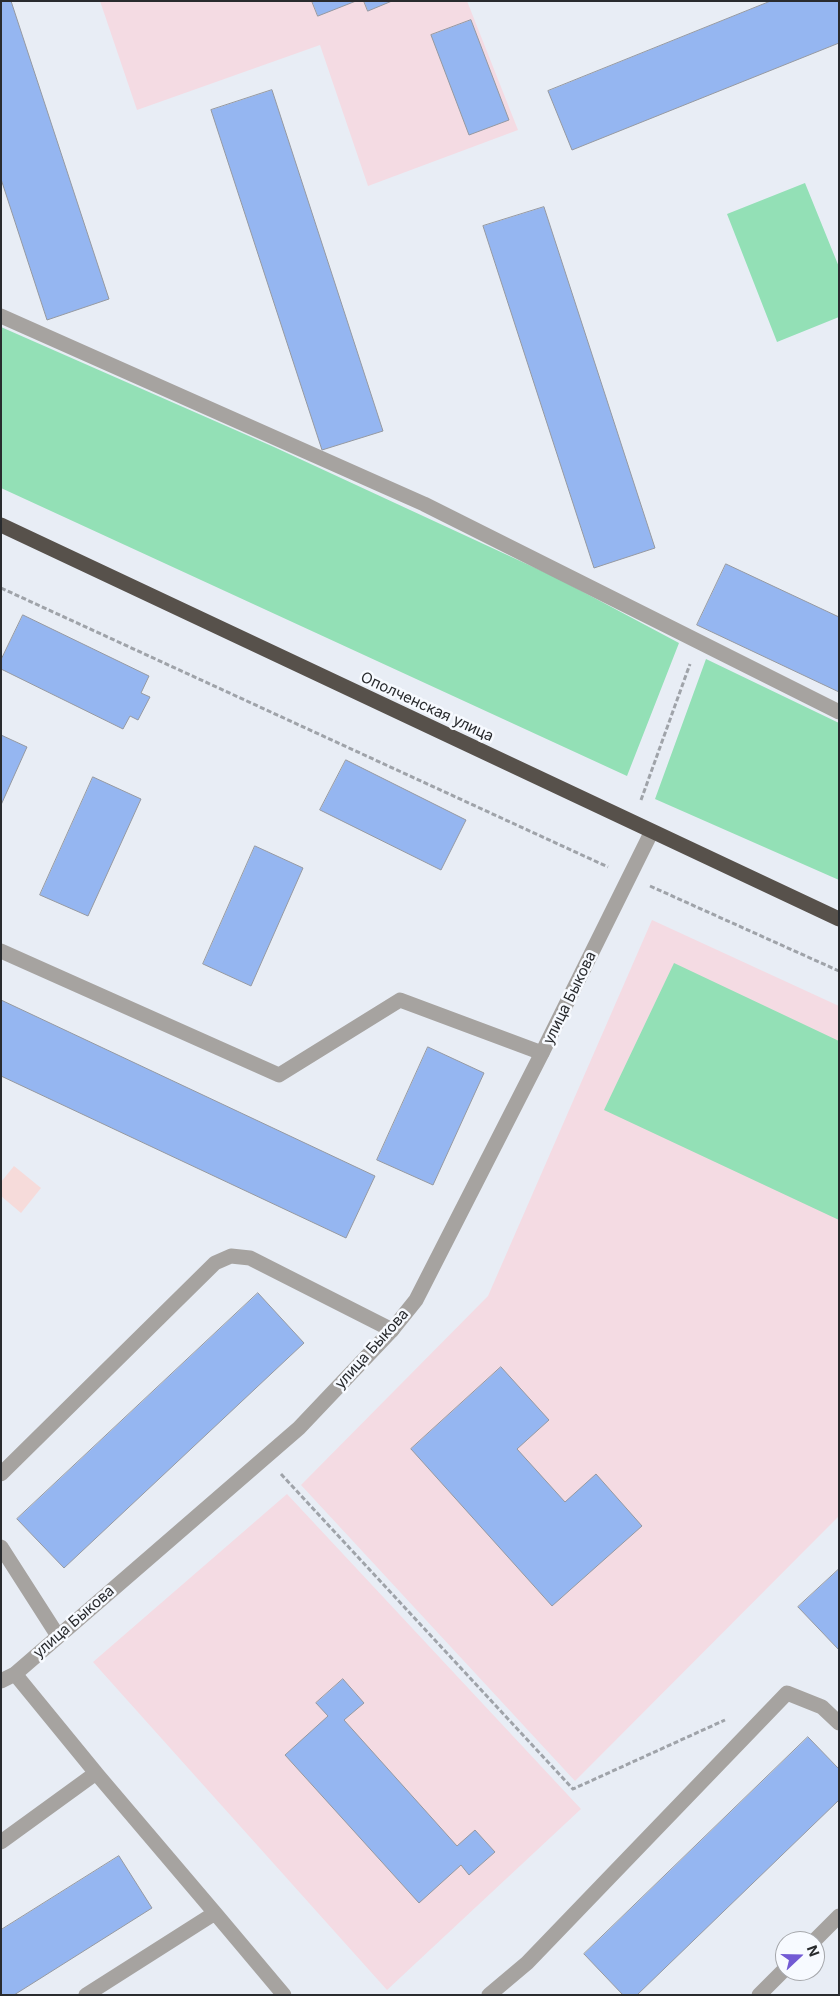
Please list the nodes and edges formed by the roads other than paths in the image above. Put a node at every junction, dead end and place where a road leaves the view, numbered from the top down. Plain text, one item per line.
1 (1, 316) edge
2 (1, 525) edge
3 (839, 712) edge
4 (651, 833) junction
5 (839, 919) edge
6 (1, 951) edge
7 (542, 1053) junction
8 (392, 1330) junction
9 (1, 1474) edge
10 (1, 1547) edge
11 (58, 1636) junction
12 (15, 1674) junction
13 (1, 1681) edge
14 (839, 1723) edge
15 (96, 1773) junction
16 (1, 1842) edge
17 (215, 1913) junction
18 (839, 1916) edge
19 (824, 1931) edge
20 (775, 1979) edge
21 (86, 1995) edge
22 (284, 1995) edge
23 (489, 1995) edge
24 (759, 1995) edge

1 - 3 street
2 - 4 highway, Ополченская улица
4 - 5 highway, Ополченская улица
4 - 7 street, улица Быкова
6 - 7 street
7 - 8 street, улица Быкова
8 - 9 street
8 - 11 street, улица Быкова
10 - 11 street
11 - 12 street, улица Быкова
12 - 13 street, улица Быкова
12 - 15 street
14 - 23 street
15 - 16 street
15 - 17 street
17 - 21 street
17 - 22 street
18 - 19 street
20 - 24 street

